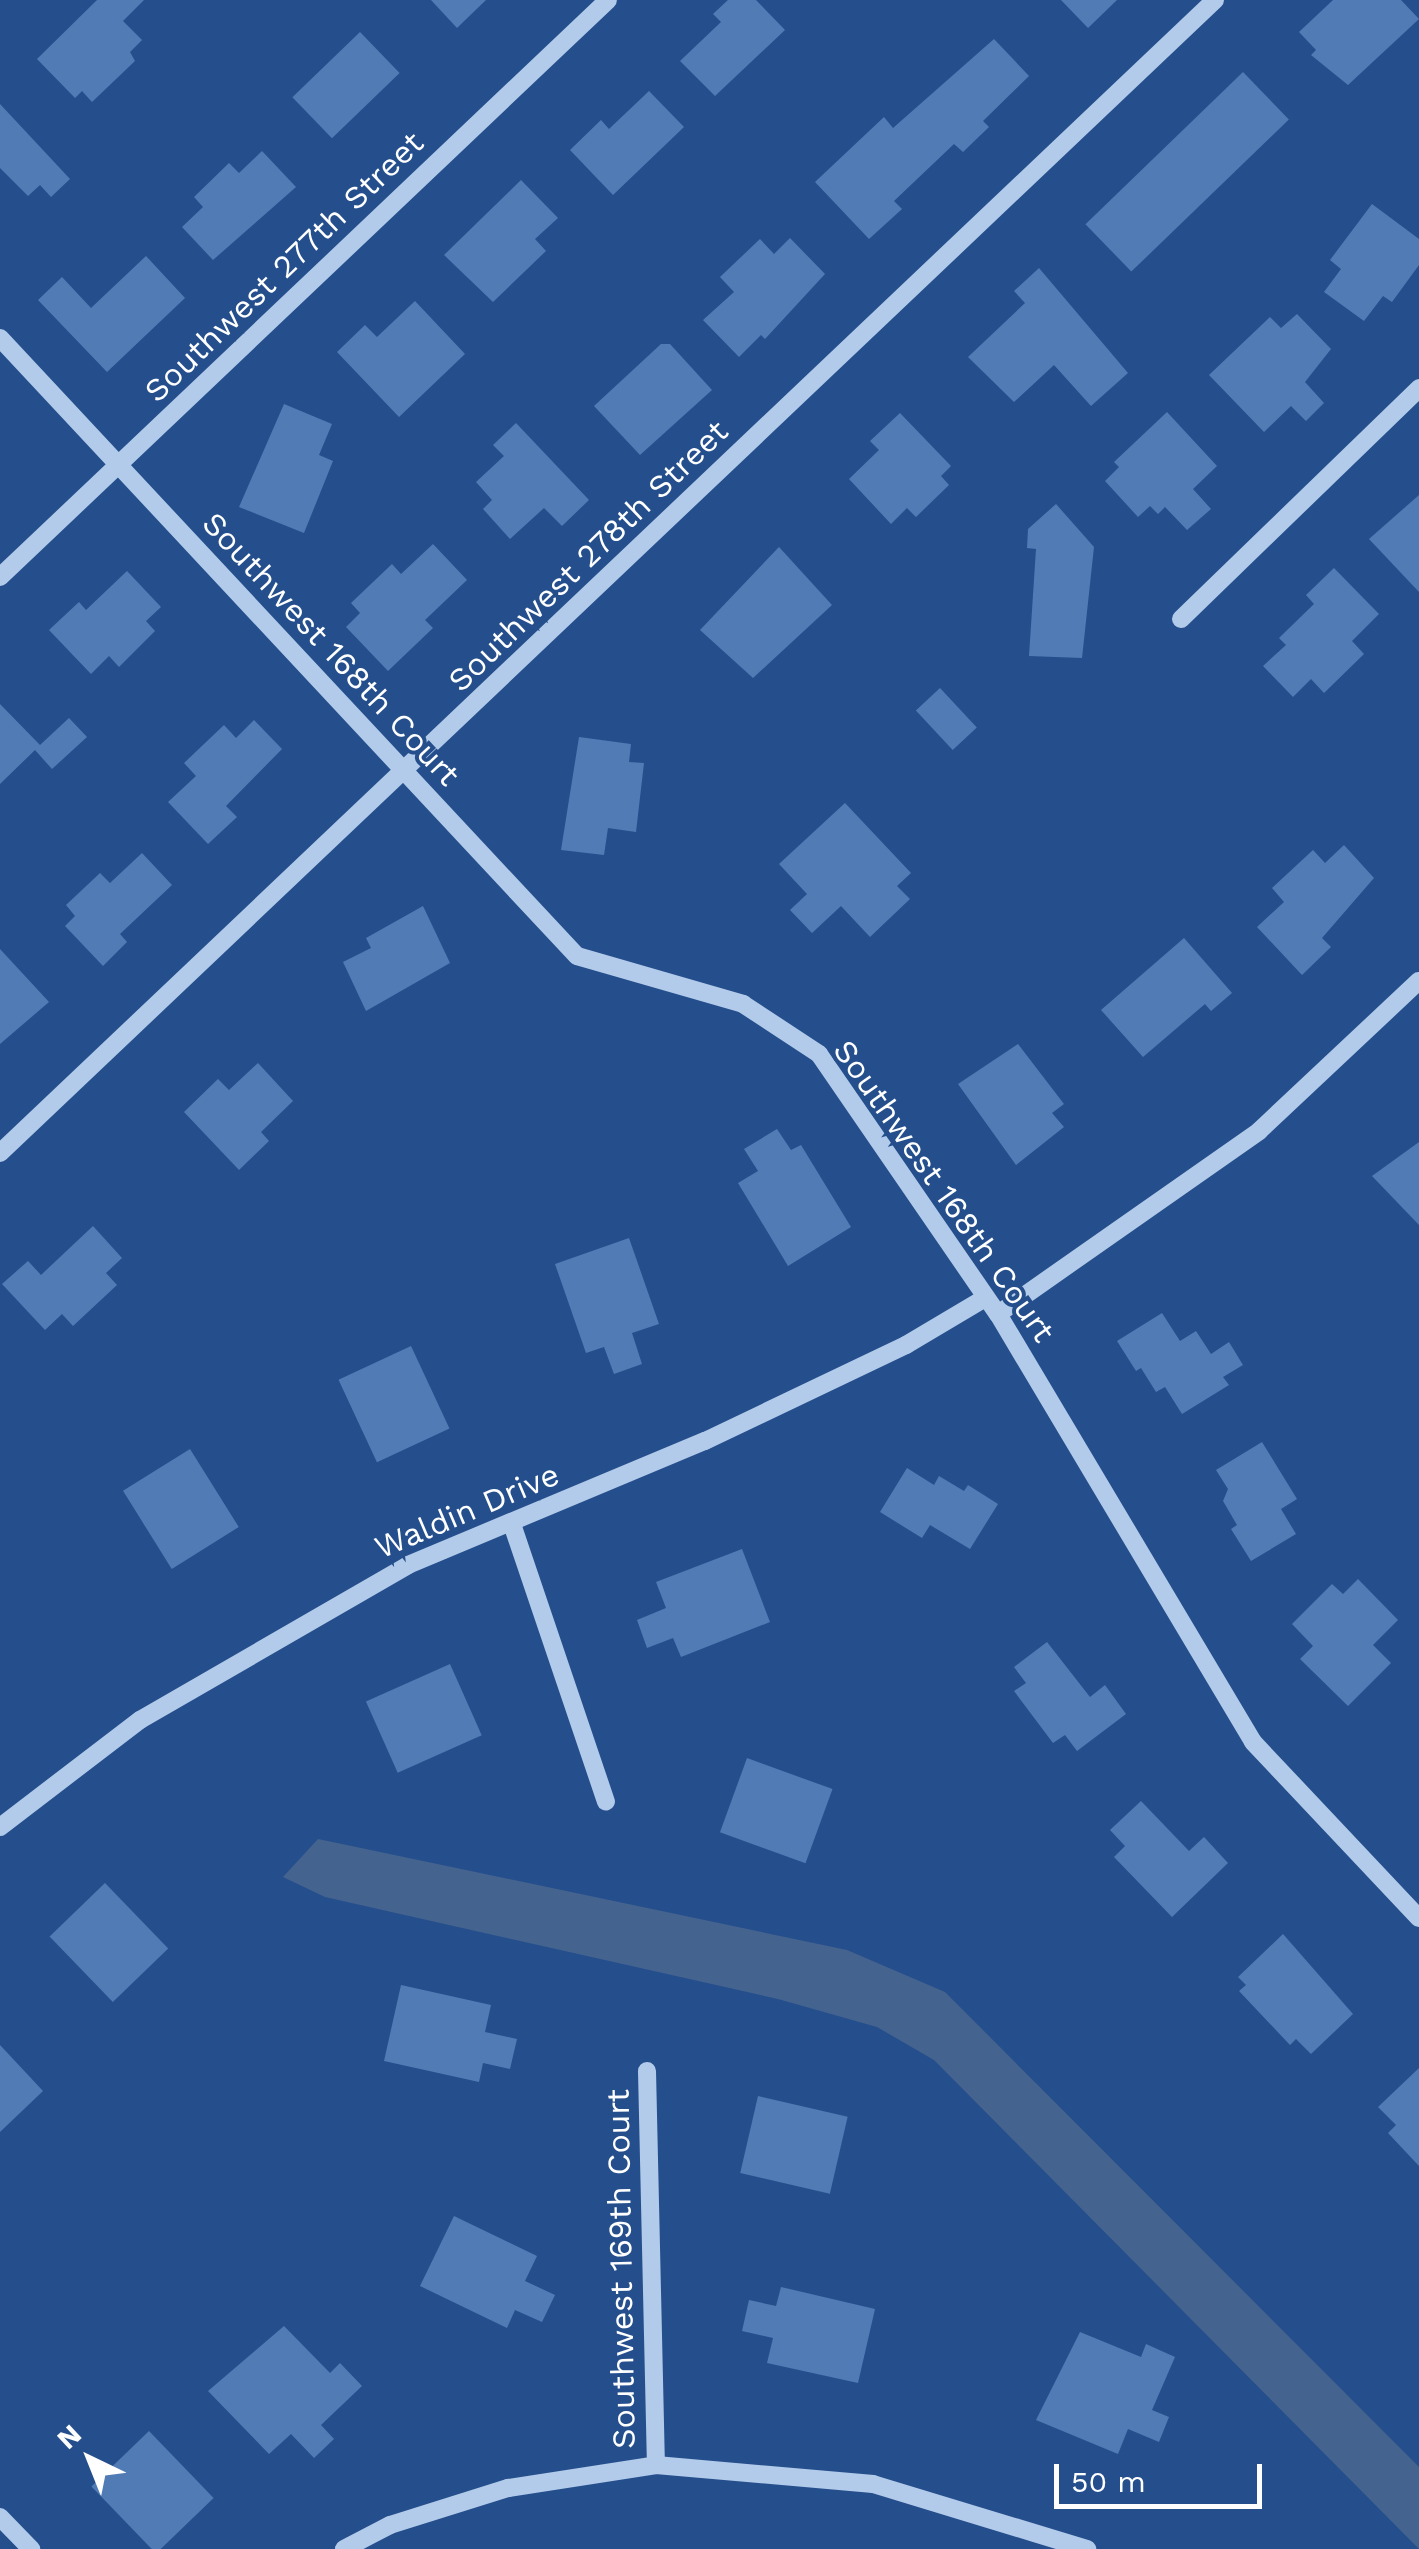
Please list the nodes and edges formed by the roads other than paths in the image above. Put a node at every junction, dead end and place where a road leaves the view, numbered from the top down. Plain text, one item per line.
1 (608, 0) edge
2 (1216, 0) edge
3 (0, 338) edge
4 (1419, 388) edge
5 (118, 465) junction
6 (0, 577) edge
7 (1181, 619) dead end
8 (405, 773) junction
9 (1419, 982) edge
10 (0, 1153) edge
11 (985, 1298) junction
12 (998, 1314) junction
13 (512, 1524) junction
14 (606, 1802) dead end
15 (0, 1827) edge
16 (1419, 1918) edge
17 (646, 2071) dead end
18 (656, 2465) junction
19 (0, 2517) edge
20 (30, 2549) edge
21 (344, 2549) edge
22 (1087, 2549) edge

1 - 5 street, Southwest 277th Street
2 - 8 street, Southwest 278th Street
3 - 5 street, Southwest 168th Court
4 - 7 street
5 - 6 street, Southwest 277th Street
5 - 8 street, Southwest 168th Court
8 - 10 street, Southwest 278th Street
8 - 11 street, Southwest 168th Court
9 - 12 street
11 - 12 street, Southwest 168th Court
11 - 13 street, Waldin Drive
12 - 16 street, Southwest 168th Court
13 - 14 street
13 - 15 street, Waldin Drive
17 - 18 street, Southwest 169th Court
18 - 21 street
18 - 22 street
19 - 20 street

